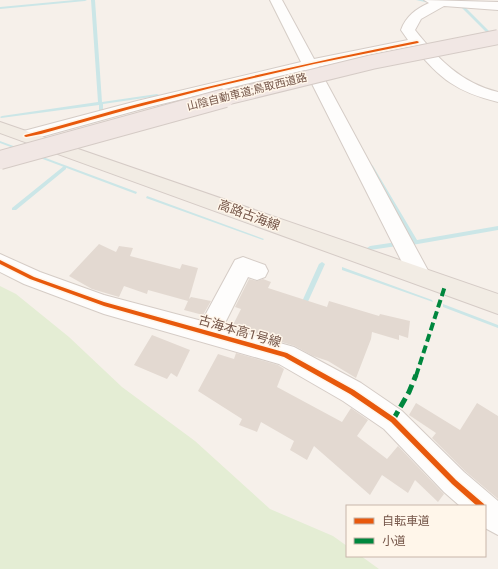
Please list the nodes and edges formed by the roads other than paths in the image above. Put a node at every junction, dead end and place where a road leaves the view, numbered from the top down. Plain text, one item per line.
1 (276, 0) edge
2 (436, 1) edge
3 (498, 6) edge
4 (498, 33) edge
5 (498, 37) edge
6 (417, 42) junction
7 (310, 64) junction
8 (498, 97) edge
9 (0, 127) edge
10 (26, 136) junction
11 (0, 152) edge
12 (0, 160) edge
13 (0, 262) edge
14 (257, 271) dead end
15 (420, 276) junction
16 (498, 304) edge
17 (208, 334) junction
18 (481, 505) edge
19 (486, 510) edge
20 (498, 520) edge

1 - 7 street
2 - 3 street
2 - 6 street
4 - 11 highway, 山陰自動車道;鳥取西道路
5 - 12 highway, 山陰自動車道;鳥取西道路, bridge
6 - 7 street
6 - 8 street
7 - 10 street
7 - 15 street
9 - 10 main road, 高路古海線
10 - 15 main road, 高路古海線
13 - 17 street, 古海本高1号線
14 - 17 street
15 - 16 main road, 高路古海線
17 - 18 street, 古海本高1号線
19 - 20 street

